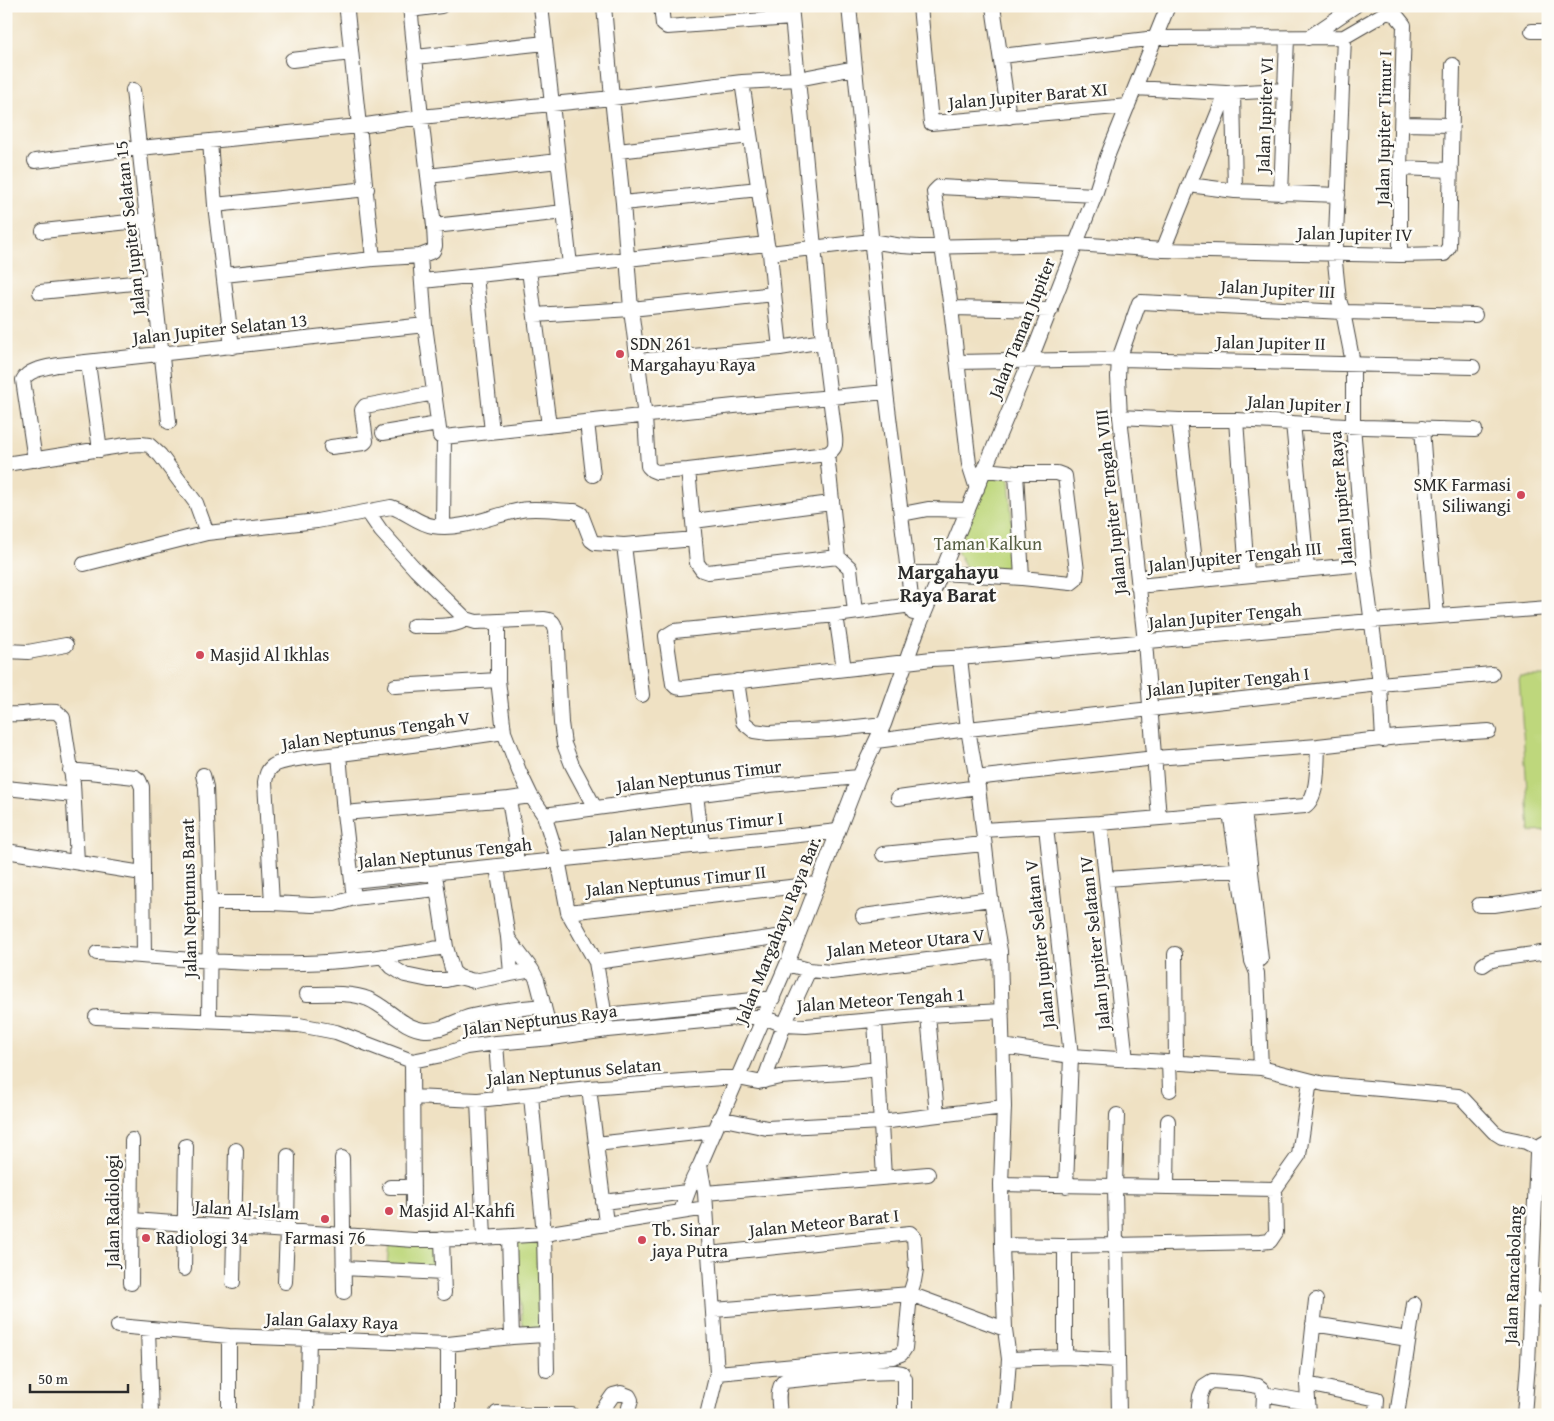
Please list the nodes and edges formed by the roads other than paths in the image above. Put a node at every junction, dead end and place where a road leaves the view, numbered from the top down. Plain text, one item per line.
1 (441, 6) edge
2 (542, 6) edge
3 (604, 6) edge
4 (661, 6) edge
5 (849, 6) edge
6 (920, 6) edge
7 (994, 6) edge
8 (1168, 6) edge
9 (1355, 6) edge
10 (410, 8) edge
11 (1386, 9) edge
12 (347, 12) dead end
13 (791, 12) edge
14 (1532, 31) dead end
15 (1548, 31) edge
16 (1344, 37) junction
17 (1156, 38) junction
18 (1287, 38) junction
19 (1307, 38) junction
20 (546, 43) junction
21 (351, 53) junction
22 (1002, 56) junction
23 (416, 57) junction
24 (292, 60) dead end
25 (1453, 65) dead end
26 (855, 68) junction
27 (798, 78) junction
28 (742, 82) junction
29 (1135, 88) junction
30 (133, 90) dead end
31 (1285, 90) junction
32 (1229, 93) junction
33 (612, 98) junction
34 (552, 103) junction
35 (1128, 106) junction
36 (421, 117) junction
37 (1009, 117) junction
38 (1403, 124) junction
39 (360, 126) junction
40 (1452, 126) junction
41 (750, 136) junction
42 (210, 142) junction
43 (140, 148) junction
44 (618, 151) junction
45 (558, 160) junction
46 (34, 161) dead end
47 (1400, 168) junction
48 (1451, 170) junction
49 (428, 176) junction
50 (1189, 185) junction
51 (367, 189) junction
52 (759, 189) junction
53 (1235, 191) junction
54 (1281, 194) junction
55 (1095, 195) junction
56 (1338, 195) junction
57 (623, 203) junction
58 (215, 205) junction
59 (564, 212) junction
60 (148, 220) junction
61 (434, 226) junction
62 (43, 231) dead end
63 (871, 244) junction
64 (1075, 244) junction
65 (815, 246) junction
66 (942, 247) junction
67 (769, 249) junction
68 (1163, 250) junction
69 (1337, 253) junction
70 (1400, 255) junction
71 (420, 256) junction
72 (373, 259) junction
73 (627, 259) junction
74 (570, 265) junction
75 (529, 270) junction
76 (224, 275) junction
77 (476, 276) junction
78 (422, 281) junction
79 (154, 282) junction
80 (40, 292) dead end
81 (774, 294) junction
82 (951, 308) junction
83 (631, 309) junction
84 (1051, 310) junction
85 (1343, 312) junction
86 (535, 315) junction
87 (1475, 315) dead end
88 (425, 325) junction
89 (823, 341) junction
90 (232, 347) junction
91 (780, 348) junction
92 (161, 355) junction
93 (1119, 359) junction
94 (637, 361) junction
95 (1030, 361) junction
96 (956, 362) junction
97 (88, 363) junction
98 (1353, 363) junction
99 (1473, 366) dead end
100 (886, 392) junction
101 (434, 393) junction
102 (830, 397) junction
103 (644, 417) junction
104 (1120, 417) junction
105 (1179, 420) junction
106 (1236, 420) junction
107 (169, 422) dead end
108 (587, 422) junction
109 (1293, 422) junction
110 (438, 424) junction
111 (1353, 425) junction
112 (549, 426) junction
113 (1422, 428) junction
114 (1475, 430) dead end
115 (492, 432) junction
116 (383, 433) dead end
117 (444, 437) junction
118 (331, 447) dead end
119 (100, 450) junction
120 (827, 454) junction
121 (35, 460) junction
122 (6, 464) edge
123 (688, 470) junction
124 (984, 470) junction
125 (1016, 473) junction
126 (593, 475) dead end
127 (976, 488) junction
128 (831, 503) junction
129 (968, 510) junction
130 (368, 512) junction
131 (902, 514) junction
132 (694, 521) junction
133 (443, 526) junction
134 (207, 533) junction
135 (695, 539) junction
136 (624, 545) junction
137 (838, 557) junction
138 (84, 564) dead end
139 (1364, 564) junction
140 (1307, 568) junction
141 (944, 569) junction
142 (909, 573) junction
143 (1247, 574) junction
144 (1022, 578) junction
145 (1197, 580) junction
146 (1138, 586) junction
147 (912, 604) junction
148 (1548, 608) edge
149 (855, 612) junction
150 (836, 615) junction
151 (1437, 616) junction
152 (466, 619) junction
153 (1371, 621) junction
154 (498, 622) junction
155 (413, 626) dead end
156 (917, 631) junction
157 (1145, 642) junction
158 (66, 645) dead end
159 (6, 651) edge
160 (956, 658) junction
161 (905, 662) junction
162 (844, 669) junction
163 (1492, 674) dead end
164 (498, 680) junction
165 (737, 681) junction
166 (1380, 684) junction
167 (395, 686) dead end
168 (642, 695) dead end
169 (1151, 710) junction
170 (6, 714) edge
171 (884, 724) junction
172 (968, 729) junction
173 (1489, 731) dead end
174 (504, 732) junction
175 (1383, 740) junction
176 (876, 741) junction
177 (1318, 746) junction
178 (339, 754) junction
179 (1155, 758) junction
180 (70, 770) junction
181 (203, 775) dead end
182 (859, 778) junction
183 (977, 783) junction
184 (6, 788) edge
185 (696, 794) junction
186 (73, 795) junction
187 (531, 796) junction
188 (898, 798) dead end
189 (509, 799) junction
190 (595, 808) junction
191 (1237, 812) junction
192 (344, 813) junction
193 (544, 815) junction
194 (1159, 818) junction
195 (1100, 823) junction
196 (1046, 827) junction
197 (838, 831) junction
198 (984, 837) junction
199 (702, 846) junction
200 (6, 851) edge
201 (883, 854) dead end
202 (558, 860) junction
203 (77, 862) junction
204 (516, 864) junction
205 (498, 867) junction
206 (1244, 869) junction
207 (435, 872) junction
208 (142, 873) junction
209 (1107, 879) junction
210 (352, 881) junction
211 (817, 884) junction
212 (437, 889) junction
213 (1548, 896) edge
214 (354, 898) junction
215 (991, 899) junction
216 (210, 903) junction
217 (272, 903) junction
218 (1479, 905) dead end
219 (568, 912) junction
220 (863, 916) dead end
221 (798, 934) junction
222 (508, 938) junction
223 (446, 948) junction
224 (1000, 951) junction
225 (1548, 952) edge
226 (98, 953) dead end
227 (1175, 954) dead end
228 (144, 955) junction
229 (382, 956) junction
230 (210, 960) junction
231 (596, 962) junction
232 (787, 964) junction
233 (1483, 965) dead end
234 (532, 970) junction
235 (819, 971) junction
236 (511, 974) junction
237 (459, 977) junction
238 (307, 994) dead end
239 (773, 998) junction
240 (544, 1006) junction
241 (1002, 1011) junction
242 (605, 1015) junction
243 (928, 1015) junction
244 (764, 1017) junction
245 (96, 1018) dead end
246 (209, 1021) junction
247 (875, 1021) junction
248 (795, 1026) junction
249 (607, 1030) junction
250 (552, 1038) junction
251 (496, 1043) junction
252 (1002, 1046) junction
253 (1071, 1056) junction
254 (1126, 1060) junction
255 (412, 1061) junction
256 (1173, 1062) junction
257 (1261, 1068) junction
258 (878, 1069) junction
259 (738, 1078) junction
260 (764, 1081) junction
261 (1310, 1081) junction
262 (589, 1088) junction
263 (1170, 1090) dead end
264 (531, 1096) junction
265 (413, 1097) junction
266 (500, 1098) junction
267 (478, 1100) junction
268 (1004, 1107) junction
269 (937, 1115) junction
270 (1117, 1116) dead end
271 (1168, 1121) dead end
272 (881, 1122) junction
273 (717, 1124) junction
274 (132, 1140) dead end
275 (596, 1144) junction
276 (1544, 1145) edge
277 (186, 1146) dead end
278 (236, 1150) dead end
279 (288, 1156) dead end
280 (342, 1158) dead end
281 (700, 1165) junction
282 (928, 1174) dead end
283 (884, 1177) junction
284 (1001, 1184) junction
285 (1066, 1186) junction
286 (1115, 1186) junction
287 (390, 1187) dead end
288 (413, 1187) junction
289 (1167, 1187) junction
290 (1275, 1189) junction
291 (687, 1192) junction
292 (705, 1192) junction
293 (603, 1202) junction
294 (706, 1208) junction
295 (413, 1210) dead end
296 (681, 1211) junction
297 (132, 1220) junction
298 (606, 1223) junction
299 (186, 1224) junction
300 (233, 1228) junction
301 (287, 1232) junction
302 (342, 1234) junction
303 (544, 1234) junction
304 (509, 1237) junction
305 (484, 1238) junction
306 (442, 1239) junction
307 (1002, 1245) junction
308 (1116, 1245) junction
309 (1065, 1246) junction
310 (721, 1253) junction
311 (343, 1268) junction
312 (184, 1269) dead end
313 (443, 1273) junction
314 (232, 1282) dead end
315 (285, 1282) dead end
316 (131, 1283) dead end
317 (344, 1292) dead end
318 (1548, 1292) edge
319 (444, 1293) dead end
320 (910, 1294) junction
321 (1530, 1296) junction
322 (1316, 1300) dead end
323 (1548, 1300) edge
324 (1414, 1304) dead end
325 (723, 1309) junction
326 (1314, 1324) junction
327 (118, 1326) dead end
328 (148, 1329) junction
329 (1005, 1329) junction
330 (545, 1335) junction
331 (229, 1336) junction
332 (512, 1336) junction
333 (1408, 1339) junction
334 (309, 1340) junction
335 (448, 1344) junction
336 (1065, 1358) junction
337 (1009, 1359) junction
338 (1117, 1360) junction
339 (547, 1370) dead end
340 (717, 1373) junction
341 (1307, 1384) junction
342 (713, 1393) junction
343 (1264, 1394) junction
344 (1377, 1399) junction
345 (1308, 1408) edge
346 (1398, 1408) edge
347 (497, 1413) dead end
348 (520, 1414) edge
349 (151, 1415) edge
350 (229, 1415) edge
351 (307, 1415) edge
352 (448, 1415) edge
353 (572, 1415) edge
354 (599, 1415) edge
355 (627, 1415) edge
356 (707, 1415) edge
357 (715, 1415) edge
358 (780, 1415) edge
359 (905, 1415) edge
360 (1005, 1415) edge
361 (1119, 1415) edge
362 (1198, 1415) edge
363 (1263, 1415) edge
364 (1376, 1415) edge
365 (1524, 1415) edge

1 - 10 street
2 - 20 street
3 - 33 street
4 - 13 street
5 - 26 street
6 - 37 street, Jalan Jupiter Barat XI
7 - 22 street
8 - 17 street, Jalan Taman Jupiter
9 - 19 street
10 - 23 street
11 - 16 street
11 - 38 street, Jalan Jupiter Timur I
12 - 21 street
13 - 27 street
14 - 15 street
16 - 19 street
16 - 56 street, Jalan Jupiter Raya
17 - 18 street
17 - 22 street
17 - 29 street, Jalan Taman Jupiter
18 - 19 street
18 - 31 street, Jalan Jupiter VI
20 - 23 street
20 - 34 street
21 - 24 street
21 - 39 street
22 - 37 street
23 - 36 street
25 - 40 street, Jalan Jupiter IV
26 - 27 street
26 - 63 street
27 - 28 street
27 - 65 street
28 - 33 street
28 - 41 street
29 - 32 street
29 - 35 street, Jalan Taman Jupiter
30 - 43 street, Jalan Jupiter Selatan 15
31 - 32 street
31 - 54 street, Jalan Jupiter VI
32 - 50 street
32 - 53 street
33 - 34 street
33 - 44 street
34 - 36 street
34 - 45 street
35 - 37 street, Jalan Jupiter Barat XI
35 - 55 street, Jalan Taman Jupiter
36 - 39 street
36 - 49 street
38 - 40 street
38 - 47 street, Jalan Jupiter Timur I
39 - 42 street
39 - 51 street
40 - 48 street, Jalan Jupiter IV
41 - 44 street
41 - 52 street
42 - 43 street
42 - 58 street
43 - 46 street
43 - 60 street, Jalan Jupiter Selatan 15
44 - 57 street
45 - 49 street
45 - 59 street
47 - 48 street
47 - 70 street, Jalan Jupiter Timur I
48 - 70 street, Jalan Jupiter IV
49 - 61 street
50 - 53 street
50 - 68 street
51 - 58 street
51 - 72 street
52 - 57 street
52 - 67 street
53 - 54 street
54 - 56 street
55 - 64 street, Jalan Taman Jupiter
55 - 66 street
56 - 69 street, Jalan Jupiter Raya
57 - 73 street
58 - 76 street
59 - 61 street
59 - 74 street
60 - 62 street
60 - 79 street, Jalan Jupiter Selatan 15
61 - 71 street
63 - 65 street, Jalan Jupiter IV
63 - 66 street, Jalan Jupiter IV
63 - 100 street
64 - 66 street, Jalan Jupiter IV
64 - 68 street, Jalan Jupiter IV
64 - 84 street, Jalan Taman Jupiter
65 - 67 street, Jalan Jupiter IV
65 - 89 street
66 - 82 street
67 - 73 street, Jalan Jupiter IV
67 - 81 street
68 - 69 street, Jalan Jupiter IV
69 - 70 street, Jalan Jupiter IV
69 - 85 street, Jalan Jupiter Raya
71 - 72 street
71 - 78 street
72 - 76 street
73 - 74 street, Jalan Jupiter IV
73 - 83 street
74 - 75 street, Jalan Jupiter IV
75 - 77 street, Jalan Jupiter IV
75 - 86 street
76 - 90 street
77 - 78 street, Jalan Jupiter IV
77 - 115 street
78 - 88 street
79 - 80 street
79 - 92 street, Jalan Jupiter Selatan 15
81 - 83 street
81 - 91 street
82 - 84 street
82 - 96 street
83 - 86 street
83 - 94 street
84 - 95 street, Jalan Taman Jupiter
85 - 87 street, Jalan Jupiter III
85 - 93 street, Jalan Jupiter III
85 - 98 street, Jalan Jupiter Raya
86 - 112 street
88 - 90 street, Jalan Jupiter Selatan 13
88 - 101 street
89 - 91 street
89 - 102 street
90 - 92 street, Jalan Jupiter Selatan 13
91 - 94 street
92 - 97 street, Jalan Jupiter Selatan 13
92 - 107 street, Jalan Jupiter Selatan 15
93 - 95 street, Jalan Jupiter II
93 - 98 street, Jalan Jupiter II
93 - 104 street, Jalan Jupiter Tengah VIII
94 - 103 street
95 - 96 street, Jalan Jupiter II
95 - 124 street, Jalan Taman Jupiter
96 - 127 street
97 - 119 street
97 - 121 street, Jalan Jupiter Selatan 13
98 - 99 street, Jalan Jupiter II
98 - 111 street, Jalan Jupiter Raya
100 - 102 street
100 - 131 street
101 - 110 street
101 - 118 street
102 - 103 street
102 - 120 street
103 - 108 street
103 - 123 street
104 - 105 street, Jalan Jupiter I
104 - 146 street, Jalan Jupiter Tengah VIII
105 - 106 street, Jalan Jupiter I
105 - 145 street
106 - 109 street, Jalan Jupiter I
106 - 143 street
108 - 112 street
108 - 126 street
109 - 111 street, Jalan Jupiter I
109 - 140 street
110 - 116 street
110 - 117 street
111 - 113 street, Jalan Jupiter I
111 - 139 street, Jalan Jupiter Raya
112 - 115 street
113 - 114 street, Jalan Jupiter I
113 - 151 street
115 - 117 street
117 - 133 street
119 - 121 street
119 - 134 street
120 - 123 street
120 - 128 street
121 - 122 street
123 - 132 street
124 - 125 street
124 - 127 street, Jalan Taman Jupiter
125 - 144 street
125 - 144 street
127 - 129 street, Jalan Taman Jupiter
128 - 132 street
128 - 137 street
129 - 131 street
129 - 141 street, Jalan Taman Jupiter
130 - 133 street
130 - 134 street
130 - 152 street
131 - 142 street
132 - 135 street
133 - 136 street
134 - 138 street
135 - 136 street
135 - 137 street
136 - 168 street
137 - 149 street
139 - 140 street, Jalan Jupiter Tengah III
139 - 153 street, Jalan Jupiter Raya
140 - 143 street, Jalan Jupiter Tengah III
141 - 142 street
141 - 144 street
141 - 156 street, Jalan Taman Jupiter
142 - 147 street
143 - 145 street, Jalan Jupiter Tengah III
145 - 146 street, Jalan Jupiter Tengah III
146 - 157 street, Jalan Jupiter Tengah VIII
147 - 149 street
147 - 156 street
148 - 151 street, Jalan Jupiter Tengah
149 - 150 street
150 - 162 street
150 - 165 street, Jalan Jupiter Tengah
151 - 153 street, Jalan Jupiter Tengah
152 - 154 street
152 - 155 street
153 - 157 street, Jalan Jupiter Tengah
153 - 166 street, Jalan Jupiter Raya
154 - 164 street
154 - 190 street
156 - 161 street, Jalan Taman Jupiter
157 - 160 street, Jalan Jupiter Tengah
157 - 169 street, Jalan Jupiter Tengah VIII
158 - 159 street
160 - 161 street, Jalan Jupiter Tengah
160 - 172 street
161 - 162 street, Jalan Jupiter Tengah
161 - 171 street, Jalan Margahayu Raya Bar.
162 - 165 street, Jalan Jupiter Tengah
163 - 166 street, Jalan Jupiter Tengah I
164 - 167 street
164 - 174 street
165 - 171 street
166 - 169 street, Jalan Jupiter Tengah I
166 - 175 street, Jalan Jupiter Raya
169 - 172 street, Jalan Jupiter Tengah I
169 - 179 street, Jalan Jupiter Tengah VIII
170 - 180 street
171 - 176 street, Jalan Margahayu Raya Bar.
172 - 176 street, Jalan Jupiter Tengah I
172 - 183 street
173 - 175 street
174 - 178 street, Jalan Neptunus Tengah V
174 - 187 street
175 - 177 street
176 - 182 street, Jalan Margahayu Raya Bar.
177 - 179 street
177 - 191 street
178 - 192 street
178 - 217 street, Jalan Neptunus Tengah V
179 - 183 street
179 - 194 street, Jalan Jupiter Tengah VIII
180 - 186 street
180 - 208 street
181 - 216 street, Jalan Neptunus Barat
182 - 185 street, Jalan Neptunus Timur
182 - 197 street, Jalan Margahayu Raya Bar.
183 - 188 street
183 - 198 street
184 - 186 street
185 - 190 street, Jalan Neptunus Timur
185 - 199 street
186 - 203 street
187 - 189 street
187 - 193 street
189 - 192 street
189 - 204 street
190 - 193 street, Jalan Neptunus Timur
191 - 194 street
191 - 206 street
192 - 210 street
193 - 202 street
194 - 195 street
195 - 196 street
195 - 209 street, Jalan Jupiter Selatan IV
196 - 198 street
196 - 253 street, Jalan Jupiter Selatan V
197 - 199 street, Jalan Neptunus Timur I
197 - 211 street, Jalan Margahayu Raya Bar.
198 - 201 street
198 - 215 street
199 - 202 street, Jalan Neptunus Timur I
200 - 203 street
202 - 204 street, Jalan Neptunus Tengah
202 - 219 street
203 - 208 street
204 - 205 street, Jalan Neptunus Tengah
205 - 207 street, Jalan Neptunus Tengah
205 - 222 street
206 - 209 street
206 - 257 street
207 - 210 street, Jalan Neptunus Tengah
207 - 212 street
208 - 228 street
209 - 254 street, Jalan Jupiter Selatan IV
210 - 214 street, Jalan Neptunus Tengah
211 - 219 street, Jalan Neptunus Timur II
211 - 221 street, Jalan Margahayu Raya Bar.
212 - 214 street, Jalan Neptunus Tengah
212 - 223 street
213 - 218 street
214 - 217 street, Jalan Neptunus Tengah
215 - 220 street
215 - 224 street
216 - 217 street, Jalan Neptunus Tengah
216 - 230 street, Jalan Neptunus Barat
219 - 231 street
221 - 231 street
221 - 232 street, Jalan Margahayu Raya Bar.
222 - 234 street
222 - 236 street
223 - 229 street
223 - 237 street
224 - 235 street, Jalan Meteor Utara V
224 - 241 street
225 - 233 street
226 - 228 street
227 - 256 street
228 - 230 street
229 - 230 street
229 - 237 street
230 - 246 street, Jalan Neptunus Barat
231 - 242 street
232 - 235 street, Jalan Meteor Utara V
232 - 239 street, Jalan Margahayu Raya Bar.
234 - 236 street
234 - 240 street
235 - 248 street
236 - 237 street
238 - 240 street
239 - 242 street
239 - 244 street, Jalan Margahayu Raya Bar.
240 - 250 street
241 - 243 street, Jalan Meteor Tengah 1
241 - 252 street
242 - 249 street
243 - 247 street, Jalan Meteor Tengah 1
243 - 269 street
244 - 248 street, Jalan Meteor Tengah 1
244 - 249 street, Jalan Neptunus Raya
244 - 259 street, Jalan Margahayu Raya Bar.
245 - 246 street
246 - 255 street
247 - 248 street, Jalan Meteor Tengah 1
247 - 258 street
248 - 260 street
249 - 250 street, Jalan Neptunus Raya
250 - 251 street, Jalan Neptunus Raya
251 - 255 street, Jalan Neptunus Raya
251 - 266 street
252 - 253 street
252 - 268 street
253 - 254 street
253 - 285 street, Jalan Jupiter Selatan V
254 - 256 street
255 - 265 street
256 - 257 street
256 - 263 street
257 - 261 street
258 - 260 street, Jalan Neptunus Selatan
258 - 272 street
259 - 260 street, Jalan Neptunus Selatan
259 - 262 street, Jalan Neptunus Selatan
259 - 273 street, Jalan Margahayu Raya Bar.
261 - 276 street
261 - 290 street
262 - 264 street, Jalan Neptunus Selatan
262 - 275 street
264 - 266 street, Jalan Neptunus Selatan
264 - 303 street
265 - 267 street, Jalan Neptunus Selatan
265 - 288 street
266 - 267 street, Jalan Neptunus Selatan
267 - 305 street
268 - 269 street
268 - 284 street
269 - 272 street
270 - 286 street
271 - 289 street
272 - 273 street
272 - 283 street
273 - 275 street
273 - 281 street, Jalan Margahayu Raya Bar.
274 - 297 street, Jalan Radiologi
275 - 293 street
276 - 321 street, Jalan Rancabolang
277 - 299 street
278 - 300 street
279 - 301 street
280 - 302 street
281 - 291 street, Jalan Margahayu Raya Bar.
281 - 292 street
282 - 283 street
283 - 292 street
284 - 285 street
284 - 307 street
285 - 286 street
286 - 289 street
286 - 308 street
287 - 288 street
288 - 295 street
289 - 290 street
290 - 308 street
291 - 293 street
291 - 296 street, Jalan Margahayu Raya Bar.
292 - 294 street
293 - 298 street
294 - 296 street, Jalan Al-Islam
294 - 310 street
296 - 298 street, Jalan Al-Islam
297 - 299 street, Jalan Al-Islam
297 - 316 street, Jalan Radiologi
298 - 303 street, Jalan Al-Islam
299 - 300 street, Jalan Al-Islam
299 - 312 street
300 - 301 street, Jalan Al-Islam
300 - 314 street
301 - 302 street, Jalan Al-Islam
301 - 315 street
302 - 306 street, Jalan Al-Islam
302 - 311 street
303 - 304 street, Jalan Al-Islam
303 - 330 street
304 - 305 street, Jalan Al-Islam
304 - 332 street
305 - 306 street, Jalan Al-Islam
306 - 313 street
307 - 309 street
307 - 329 street
308 - 309 street
308 - 338 street
309 - 336 street
310 - 320 street, Jalan Meteor Barat I
310 - 325 street
311 - 313 street
311 - 317 street
313 - 319 street
318 - 321 street
320 - 325 street
320 - 329 street
320 - 340 street
321 - 323 street
321 - 365 street, Jalan Rancabolang
322 - 326 street
324 - 333 street
325 - 340 street
326 - 333 street
326 - 341 street
327 - 328 street, Jalan Galaxy Raya
328 - 331 street, Jalan Galaxy Raya
328 - 349 street
329 - 337 street
330 - 332 street, Jalan Galaxy Raya
330 - 339 street
331 - 334 street, Jalan Galaxy Raya
331 - 350 street
332 - 335 street, Jalan Galaxy Raya
333 - 346 street
334 - 335 street, Jalan Galaxy Raya
334 - 351 street
335 - 352 street
336 - 337 street
336 - 338 street
337 - 360 street
338 - 361 street
340 - 342 street
341 - 344 street
341 - 345 street
342 - 356 street
342 - 357 street
343 - 345 street
343 - 362 street
343 - 363 street
344 - 346 street
344 - 364 street
347 - 348 street
348 - 353 street
354 - 355 street
358 - 359 street

